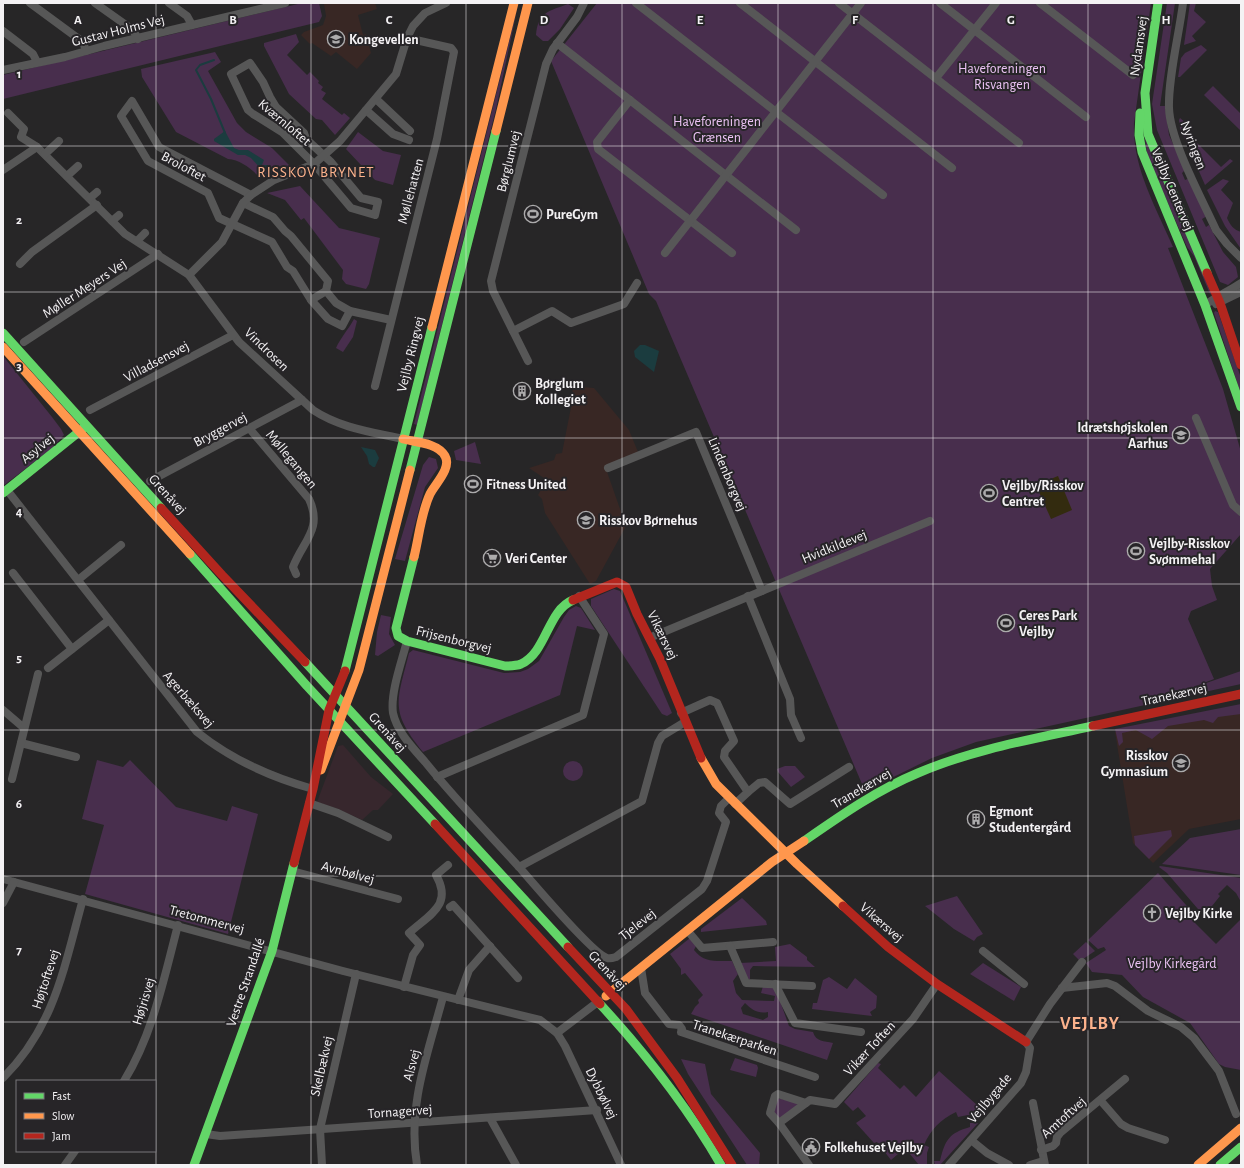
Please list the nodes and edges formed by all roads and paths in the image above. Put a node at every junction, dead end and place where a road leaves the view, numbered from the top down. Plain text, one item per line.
1 (30, 3) edge
2 (95, 3) edge
3 (169, 3) edge
4 (285, 3) edge
5 (446, 3) edge
6 (514, 3) edge
7 (528, 3) edge
8 (584, 3) edge
9 (636, 3) edge
10 (740, 3) edge
11 (839, 3) edge
12 (861, 3) edge
13 (940, 3) edge
14 (996, 3) edge
15 (1040, 3) edge
16 (1158, 3) edge
17 (1183, 3) edge
18 (853, 13) junction
19 (192, 25) junction
20 (974, 30) junction
21 (3, 31) edge
22 (407, 38) junction
23 (138, 39) junction
24 (557, 43) junction
25 (86, 51) junction
26 (814, 61) junction
27 (36, 62) junction
28 (3, 70) edge
29 (1133, 75) dead end
30 (936, 78) junction
31 (1145, 93) junction
32 (376, 99) junction
33 (630, 100) junction
34 (366, 110) junction
35 (775, 111) junction
36 (8, 112) dead end
37 (1086, 116) dead end
38 (410, 131) dead end
39 (409, 140) dead end
40 (59, 141) dead end
41 (1019, 143) dead end
42 (37, 147) junction
43 (45, 154) junction
44 (324, 156) junction
45 (314, 164) junction
46 (78, 166) dead end
47 (952, 168) dead end
48 (3, 170) edge
49 (725, 175) junction
50 (67, 176) junction
51 (97, 192) dead end
52 (250, 195) junction
53 (883, 195) dead end
54 (90, 198) junction
55 (243, 203) junction
56 (97, 205) junction
57 (119, 215) dead end
58 (690, 220) junction
59 (112, 221) junction
60 (232, 225) junction
61 (796, 230) dead end
62 (145, 233) dead end
63 (137, 241) junction
64 (665, 253) dead end
65 (732, 253) dead end
66 (158, 254) junction
67 (1241, 258) edge
68 (20, 264) dead end
69 (190, 275) junction
70 (637, 283) dead end
71 (1241, 283) edge
72 (326, 291) junction
73 (1241, 292) edge
74 (311, 300) junction
75 (1218, 300) junction
76 (1205, 305) junction
77 (350, 311) junction
78 (391, 320) junction
79 (513, 331) junction
80 (3, 333) edge
81 (233, 335) junction
82 (24, 342) dead end
83 (3, 346) edge
84 (528, 361) dead end
85 (1241, 364) edge
86 (375, 386) dead end
87 (302, 400) junction
88 (1241, 407) edge
89 (90, 410) dead end
90 (1196, 418) dead end
91 (87, 425) junction
92 (249, 428) junction
93 (79, 432) junction
94 (403, 439) junction
95 (416, 443) junction
96 (608, 468) dead end
97 (150, 481) dead end
98 (5, 491) edge
99 (1241, 512) edge
100 (930, 521) dead end
101 (121, 545) dead end
102 (13, 573) dead end
103 (296, 574) dead end
104 (78, 580) junction
105 (609, 584) joint
106 (762, 591) junction
107 (580, 596) junction
108 (748, 596) junction
109 (109, 620) junction
110 (649, 638) junction
111 (407, 641) junction
112 (72, 649) junction
113 (48, 668) dead end
114 (38, 674) dead end
115 (1241, 694) edge
116 (335, 696) junction
117 (346, 707) junction
118 (3, 710) edge
119 (329, 710) junction
120 (681, 713) junction
121 (340, 721) junction
122 (685, 722) junction
123 (24, 728) junction
124 (801, 738) dead end
125 (21, 743) junction
126 (76, 756) dead end
127 (849, 766) dead end
128 (437, 777) junction
129 (12, 779) dead end
130 (313, 789) junction
131 (748, 792) junction
132 (732, 801) junction
133 (309, 803) junction
134 (388, 837) dead end
135 (786, 852) junction
136 (448, 865) dead end
137 (519, 867) junction
138 (292, 871) junction
139 (3, 878) edge
140 (14, 882) junction
141 (83, 899) junction
142 (398, 899) dead end
143 (3, 903) edge
144 (450, 907) dead end
145 (178, 925) junction
146 (687, 930) junction
147 (772, 942) dead end
148 (490, 946) junction
149 (730, 946) junction
150 (272, 951) junction
151 (982, 952) dead end
152 (1082, 962) dead end
153 (641, 968) junction
154 (356, 974) junction
155 (518, 978) dead end
156 (775, 984) junction
157 (937, 984) junction
158 (1024, 984) dead end
159 (812, 986) dead end
160 (404, 987) junction
161 (1062, 988) junction
162 (610, 992) junction
163 (443, 997) junction
164 (458, 1000) junction
165 (599, 1002) junction
166 (861, 1032) dead end
167 (557, 1033) junction
168 (1026, 1042) junction
169 (815, 1077) dead end
170 (3, 1078) edge
171 (1125, 1079) dead end
172 (125, 1080) edge
173 (1100, 1101) junction
174 (806, 1103) junction
175 (1033, 1103) dead end
176 (597, 1110) junction
177 (1236, 1114) dead end
178 (490, 1118) junction
179 (414, 1123) junction
180 (779, 1123) junction
181 (1241, 1128) edge
182 (320, 1129) junction
183 (206, 1134) junction
184 (971, 1140) junction
185 (1165, 1140) dead end
186 (1241, 1147) edge
187 (1041, 1150) junction
188 (74, 1152) edge
189 (1044, 1163) edge
190 (65, 1165) edge
191 (194, 1165) edge
192 (322, 1165) edge
193 (417, 1165) edge
194 (516, 1165) edge
195 (621, 1165) edge
196 (721, 1165) edge
197 (732, 1165) edge
198 (809, 1165) edge
199 (949, 1165) edge
200 (1009, 1165) edge
201 (1030, 1165) edge
202 (1198, 1165) edge
203 (1220, 1165) edge

1 - 25 street
2 - 23 street
3 - 19 street
4 - 19 street, Gustav Holms Vej
5 - 22 street
6 - 94 street, Vejlby Ringvej
7 - 95 street, Vejlby Ringvej
8 - 24 street, Børglumvej
9 - 35 street
10 - 26 street
11 - 18 street
12 - 18 street
13 - 20 street
14 - 20 street
15 - 29 street
16 - 31 street, Nydamsvej
17 - 67 street, Nyringen
18 - 26 street
18 - 30 street
19 - 23 street, Gustav Holms Vej
20 - 30 street
20 - 37 street
21 - 27 street
22 - 32 street
22 - 78 street, Møllehatten
23 - 25 street, Gustav Holms Vej
24 - 33 street
24 - 79 street, Børglumvej
25 - 27 street, Gustav Holms Vej
26 - 35 street
26 - 47 street
27 - 28 street, Gustav Holms Vej
30 - 41 street
31 - 75 street, Vejlby Centervej
31 - 76 street, Vejlby Centervej
32 - 34 street
32 - 38 street
33 - 49 street
33 - 58 street
34 - 39 street
34 - 44 street
35 - 49 street
35 - 53 street
36 - 42 street, Vindrosen
40 - 43 street
42 - 43 street, Vindrosen
42 - 48 street
43 - 50 street, Vindrosen
44 - 45 street
44 - 45 street
44 - 45 street, Kværnloftet
45 - 52 street
46 - 50 street
49 - 58 street
49 - 61 street
50 - 54 street, Vindrosen
51 - 54 street
52 - 55 street
52 - 60 street, Broloftet
54 - 56 street, Vindrosen
55 - 60 street
55 - 72 street
56 - 59 street, Vindrosen
56 - 68 street
57 - 59 street
58 - 64 street
58 - 65 street
59 - 63 street, Vindrosen
60 - 69 street
60 - 74 street, Broloftet
62 - 63 street
63 - 66 street, Vindrosen
66 - 69 street, Vindrosen
66 - 82 street, Møller Meyers Vej
69 - 81 street, Vindrosen
70 - 79 street
71 - 75 street
72 - 74 street
72 - 77 street
73 - 75 street
74 - 77 street, Broloftet
75 - 76 street
75 - 85 street, Vejlby Centervej
76 - 88 street, Vejlby Centervej
77 - 78 street
78 - 86 street, Møllehatten
79 - 84 street, Børglumvej
80 - 91 street, Grenåvej
81 - 87 street, Vindrosen
81 - 89 street, Villadsensvej
83 - 93 street, Grenåvej
87 - 92 street, Bryggervej
87 - 94 street, Vindrosen
90 - 99 street
91 - 93 street, Asylvej
91 - 116 street, Grenåvej
92 - 97 street, Bryggervej
92 - 103 street, Møllegangen
93 - 98 street, Asylvej
93 - 119 street, Grenåvej
94 - 95 street, Frijsenborgvej
94 - 116 street, Vejlby Ringvej
95 - 111 street, Frijsenborgvej
95 - 117 street, Vejlby Ringvej
96 - 106 street, Lindenborgvej
98 - 104 street, Agerbæksvej
100 - 106 street, Hvidkildevej
101 - 104 street
102 - 112 street
104 - 109 street, Agerbæksvej
105 - 107 street, Frijsenborgvej
105 - 110 street, Vikærsvej
106 - 108 street, Hvidkildevej
107 - 111 street, Frijsenborgvej
107 - 128 street
108 - 110 street, Hvidkildevej
108 - 124 street
109 - 112 street
109 - 130 street, Agerbæksvej
110 - 120 street, Vikærsvej
111 - 128 street, Tjelevej
112 - 113 street
114 - 123 street
115 - 135 street, Tranekærvej
116 - 117 street, Grenåvej
116 - 119 street, Vejlby Ringvej
117 - 121 street, Vestre Strandallé
117 - 162 street, Grenåvej
118 - 123 street
119 - 121 street, Grenåvej
119 - 130 street, Vestre Strandallé
120 - 122 street, Vikærsvej
120 - 131 street
121 - 130 street, Vestre Strandallé
121 - 165 street, Grenåvej
122 - 132 street, Vikærsvej
122 - 137 street
123 - 125 street
125 - 126 street
125 - 129 street
127 - 131 street
128 - 137 street, Tjelevej
130 - 133 street, Vestre Strandallé
131 - 132 street
132 - 135 street, Vikærsvej
132 - 137 street, Tjelevej
133 - 134 street
133 - 138 street, Vestre Strandallé
135 - 146 street, Tranekærvej
135 - 157 street, Vikærsvej
136 - 160 street
138 - 142 street, Avnbølvej
138 - 150 street, Vestre Strandallé
139 - 140 street, Tretommervej
140 - 141 street, Tretommervej
140 - 143 street
141 - 145 street, Tretommervej
141 - 170 street, Højtoftevej
144 - 148 street
145 - 150 street, Tretommervej
145 - 172 street, Højrisvej
146 - 149 street
146 - 153 street, Tranekærvej
147 - 149 street
148 - 155 street
148 - 164 street
149 - 156 street
150 - 154 street, Tretommervej
150 - 183 street, Vestre Strandallé
151 - 158 street
152 - 161 street
153 - 162 street, Tranekærvej
153 - 169 street, Tranekærparken
154 - 160 street, Tretommervej
154 - 182 street, Skelbækvej
156 - 159 street
156 - 166 street
157 - 168 street, Vikærsvej
157 - 174 street, Vikær Toften
160 - 163 street, Tretommervej
161 - 168 street
161 - 177 street
162 - 165 street, Tranekærvej
162 - 197 street, Grenåvej
163 - 164 street, Tretommervej
163 - 179 street, Alsvej
164 - 167 street, Tretommervej
165 - 167 street, Tranekærvej
165 - 196 street, Grenåvej
167 - 176 street, Dybbølvej
168 - 184 street, Vejlbygade
171 - 173 street, Amtoftvej
173 - 185 street, Amtoftvej
173 - 187 street, Amtoftvej
174 - 180 street
174 - 180 street, Vikær Toften
175 - 187 street
176 - 178 street, Tornagervej
176 - 195 street, Dybbølvej
178 - 179 street, Tornagervej
178 - 194 street
179 - 182 street, Tornagervej
179 - 193 street, Alsvej
180 - 198 street, Vikær Toften
181 - 202 street
182 - 183 street, Tornagervej
182 - 192 street, Skelbækvej
183 - 191 street, Vestre Strandallé
184 - 199 street, Vejlbygade
184 - 200 street
186 - 203 street
187 - 189 street
188 - 190 street
189 - 201 street

